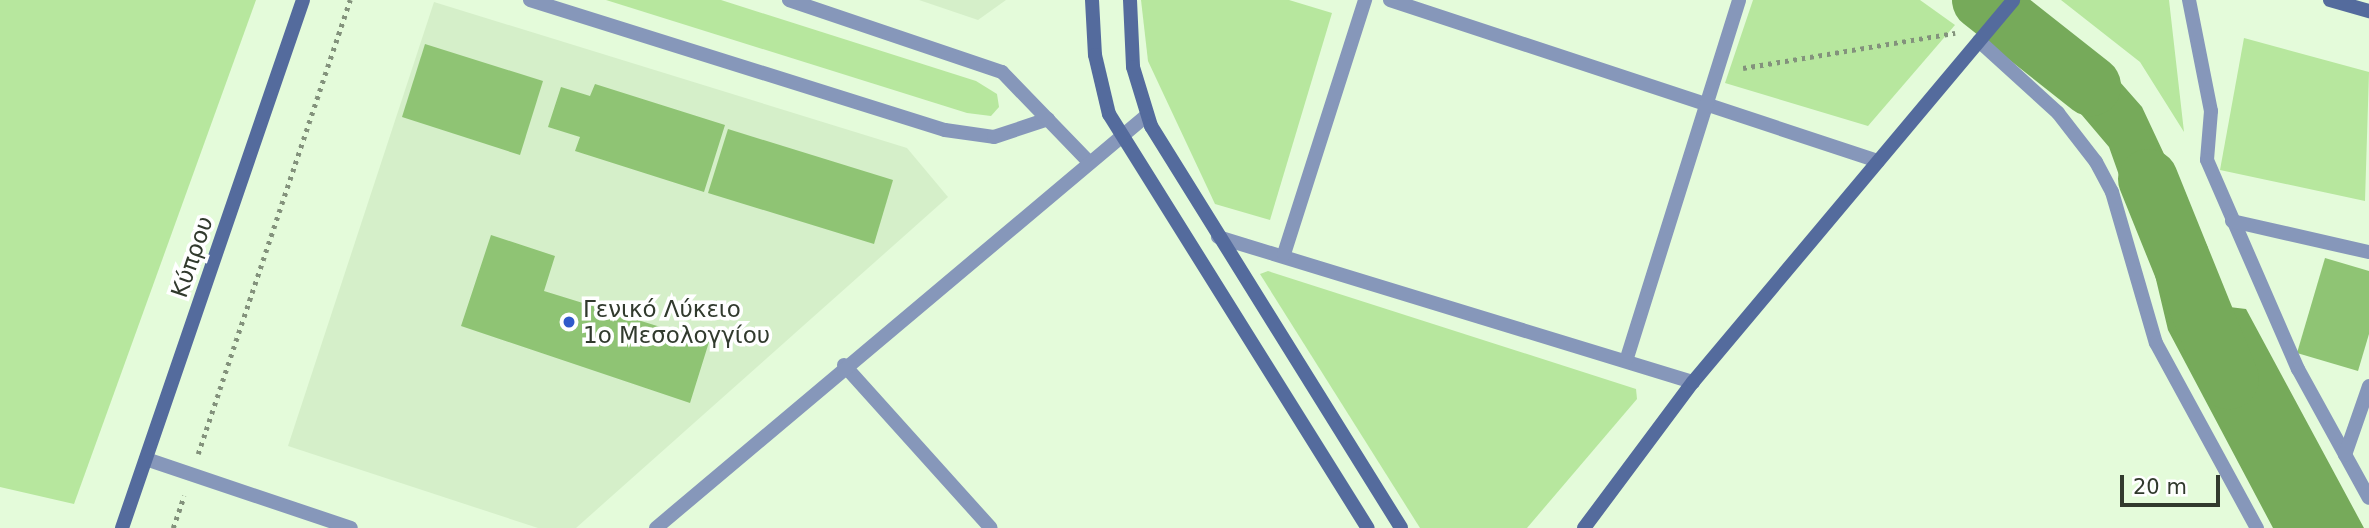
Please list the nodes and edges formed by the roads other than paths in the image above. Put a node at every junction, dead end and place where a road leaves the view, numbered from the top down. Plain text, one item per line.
1 (303, 0) edge
2 (530, 0) edge
3 (789, 0) edge
4 (1092, 0) edge
5 (1130, 0) edge
6 (1365, 0) edge
7 (1390, 0) edge
8 (1739, 0) edge
9 (2014, 0) edge
10 (2189, 0) edge
11 (2330, 0) edge
12 (2369, 11) edge
13 (1979, 41) junction
14 (1705, 103) junction
15 (1146, 116) junction
16 (1048, 119) junction
17 (1121, 136) junction
18 (1088, 161) junction
19 (1878, 161) junction
20 (2232, 221) junction
21 (1218, 237) junction
22 (2369, 252) edge
23 (1284, 254) junction
24 (1626, 361) junction
25 (844, 365) junction
26 (1693, 382) junction
27 (2369, 386) edge
28 (2345, 455) junction
29 (146, 459) junction
30 (2369, 498) edge
31 (122, 528) edge
32 (351, 528) edge
33 (656, 528) edge
34 (990, 528) edge
35 (1368, 528) edge
36 (1401, 528) edge
37 (1584, 528) edge
38 (2257, 528) edge

1 - 29 main road, Κύπρου
2 - 16 street
3 - 16 street
4 - 17 main road
5 - 15 main road
6 - 23 street
7 - 14 street
8 - 14 street
9 - 13 main road
10 - 20 street
11 - 12 main road
13 - 19 main road
13 - 38 street
14 - 19 street
14 - 24 street
15 - 17 street
15 - 21 main road
16 - 18 street
17 - 18 street
17 - 35 main road
18 - 25 street
19 - 26 main road
20 - 22 street
20 - 28 street
21 - 23 street
21 - 36 main road
23 - 24 street
24 - 26 street
25 - 33 street
25 - 34 street
26 - 37 main road
27 - 28 street
28 - 30 street
29 - 31 main road, Κύπρου
29 - 32 street

